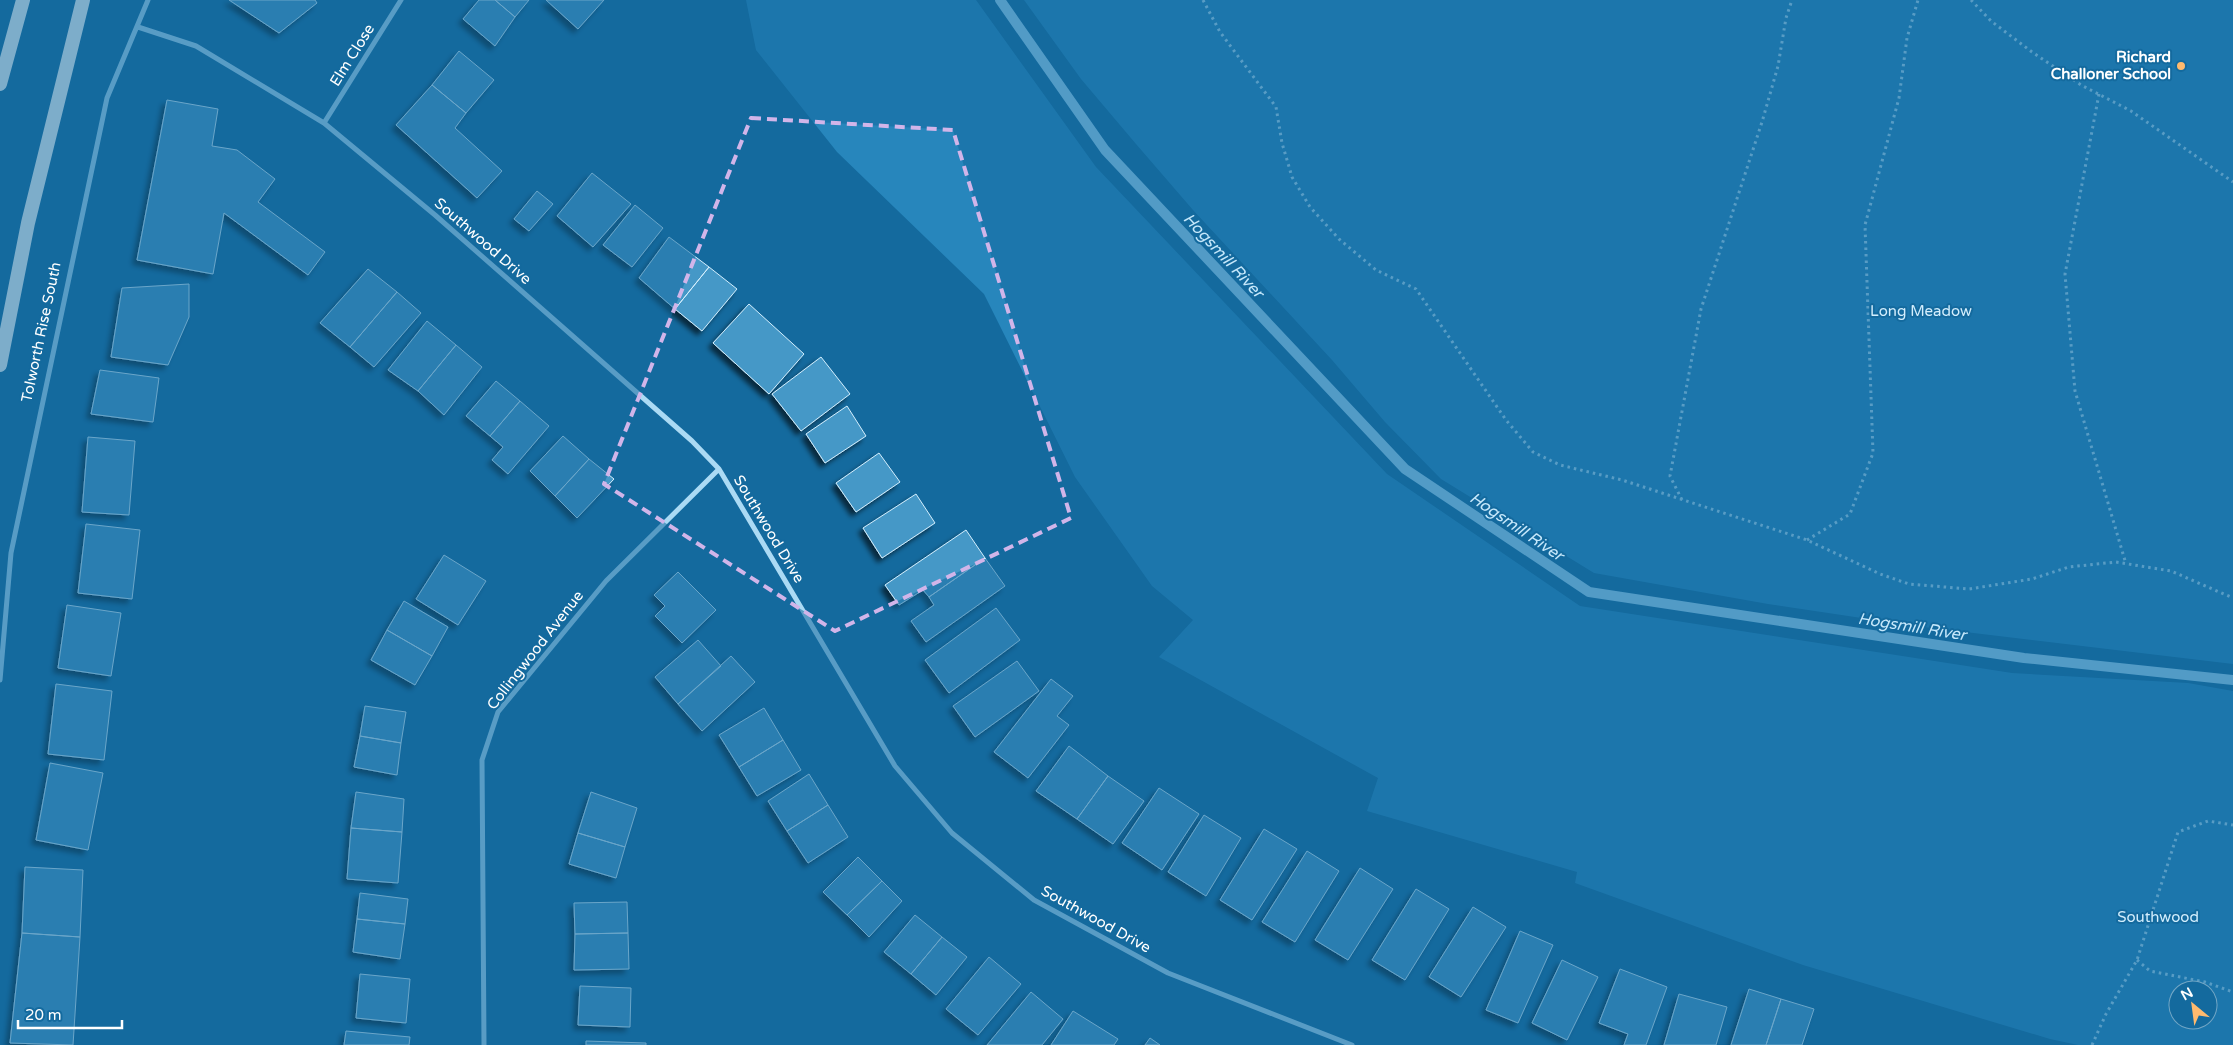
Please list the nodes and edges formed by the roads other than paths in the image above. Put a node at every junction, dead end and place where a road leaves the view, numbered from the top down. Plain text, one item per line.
1 (23, 0) edge
2 (83, 0) edge
3 (148, 0) edge
4 (401, 0) edge
5 (138, 27) junction
6 (0, 84) edge
7 (324, 123) junction
8 (0, 365) edge
9 (719, 469) junction
10 (0, 680) edge
11 (484, 1045) edge
12 (1352, 1045) edge

1 - 6 highway
2 - 8 highway
3 - 5 street, Tolworth Rise South
4 - 7 street, Elm Close
5 - 7 street, Southwood Drive
5 - 10 street, Tolworth Rise South
7 - 9 street, Southwood Drive
9 - 11 street, Collingwood Avenue
9 - 12 street, Southwood Drive

